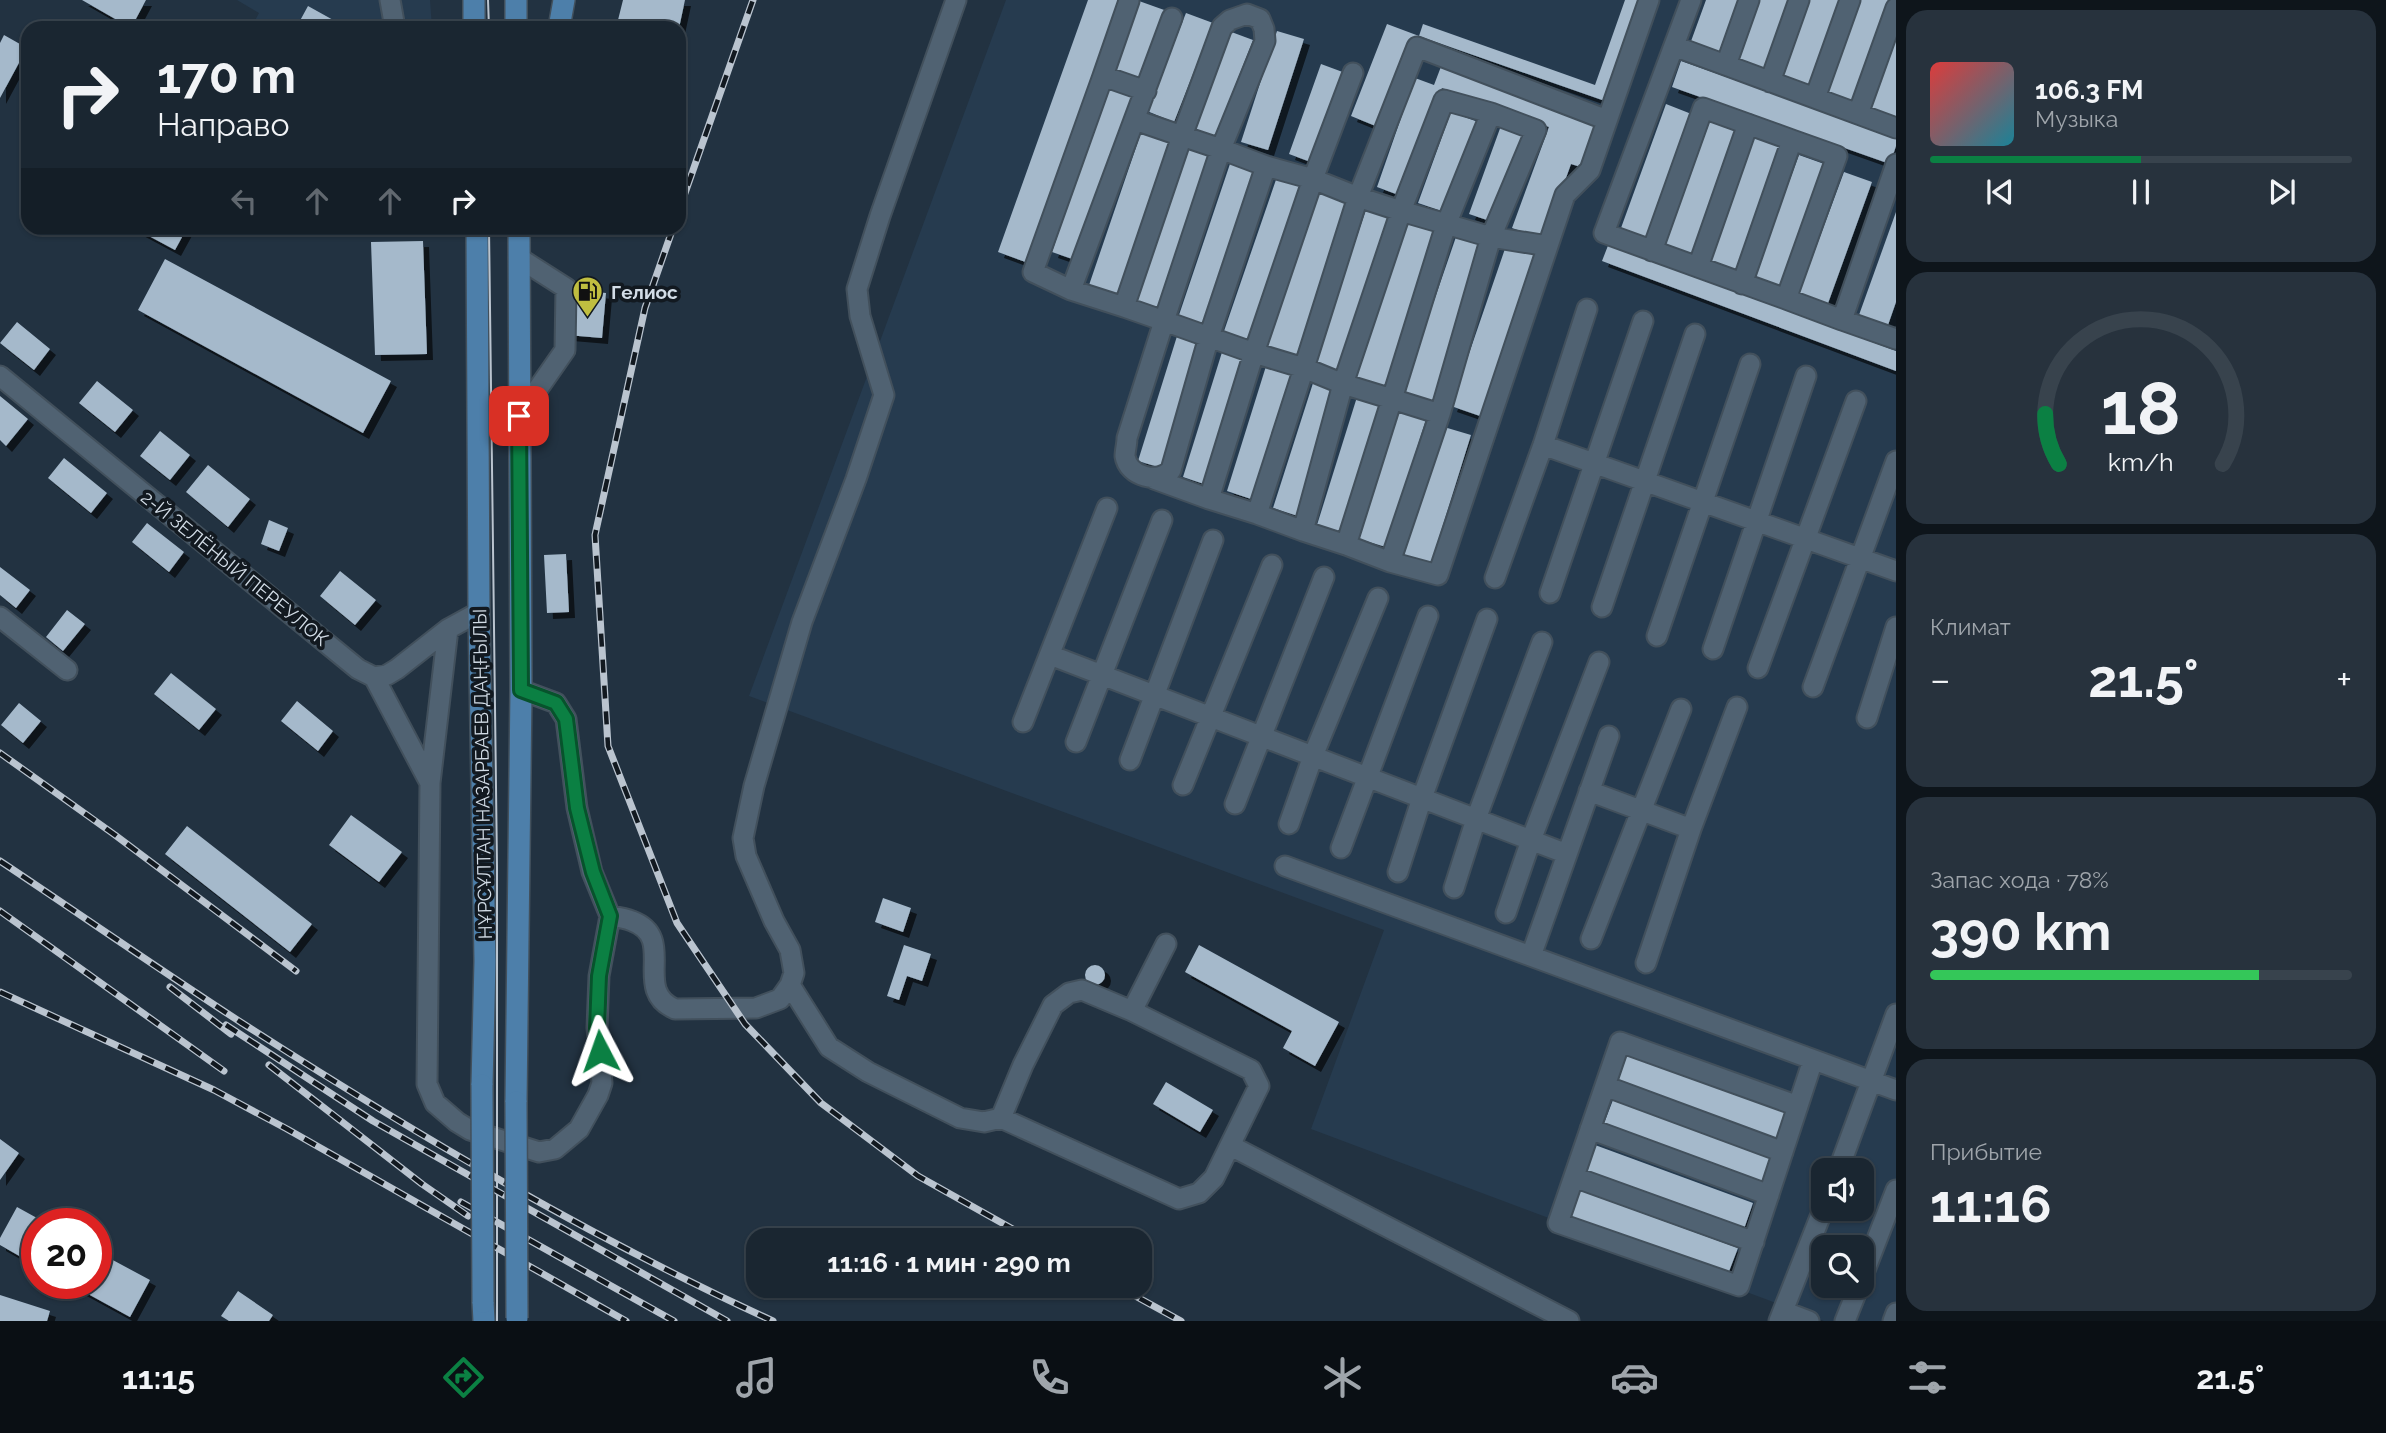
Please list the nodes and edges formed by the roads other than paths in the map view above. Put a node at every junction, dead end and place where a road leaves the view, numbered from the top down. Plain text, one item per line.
1 (390, 0) edge
2 (474, 0) edge
3 (516, 0) edge
4 (564, 0) edge
5 (956, 0) edge
6 (1649, 0) edge
7 (1691, 0) edge
8 (1749, 0) edge
9 (1799, 0) edge
10 (1850, 0) edge
11 (1129, 1) edge
12 (1896, 8) edge
13 (1172, 18) dead end
14 (393, 21) edge
15 (474, 21) edge
16 (516, 21) edge
17 (560, 21) edge
18 (1674, 46) junction
19 (1726, 65) junction
20 (1353, 73) dead end
21 (1103, 76) junction
22 (1770, 82) junction
23 (1146, 90) junction
24 (1815, 99) junction
25 (1491, 113) junction
26 (1858, 114) junction
27 (1135, 120) junction
28 (1607, 120) junction
29 (1748, 124) junction
30 (1896, 128) edge
31 (1182, 136) junction
32 (1792, 139) junction
33 (1222, 149) junction
34 (1896, 164) edge
35 (1266, 166) junction
36 (1313, 179) junction
37 (1358, 197) junction
38 (1401, 211) junction
39 (1446, 225) junction
40 (477, 235) edge
41 (521, 235) edge
42 (1491, 237) junction
43 (1548, 246) junction
44 (1652, 251) junction
45 (519, 258) junction
46 (1698, 267) junction
47 (1742, 284) junction
48 (1071, 290) junction
49 (1786, 299) junction
50 (1124, 307) junction
51 (1587, 309) dead end
52 (1842, 320) junction
53 (1164, 321) junction
54 (1643, 321) dead end
55 (1695, 334) dead end
56 (1895, 336) edge
57 (1209, 337) junction
58 (1254, 353) junction
59 (1751, 364) dead end
60 (1304, 368) junction
61 (0, 376) edge
62 (1805, 376) dead end
63 (1343, 384) junction
64 (1392, 399) junction
65 (1856, 401) dead end
66 (1440, 414) junction
67 (519, 416) junction
68 (1542, 445) junction
69 (1896, 461) edge
70 (1594, 463) junction
71 (1154, 479) junction
72 (1644, 481) junction
73 (1209, 499) junction
74 (1702, 502) junction
75 (1107, 508) dead end
76 (1257, 514) junction
77 (1162, 520) dead end
78 (1755, 521) junction
79 (1303, 531) junction
80 (1805, 539) junction
81 (1213, 540) dead end
82 (1346, 545) junction
83 (1859, 558) junction
84 (1390, 562) junction
85 (1272, 565) dead end
86 (1896, 571) edge
87 (1324, 577) dead end
88 (1495, 578) dead end
89 (1550, 593) dead end
90 (1378, 598) dead end
91 (1602, 607) dead end
92 (479, 612) junction
93 (1428, 616) dead end
94 (0, 617) edge
95 (1487, 619) dead end
96 (1896, 627) edge
97 (449, 629) junction
98 (1657, 636) dead end
99 (1542, 642) dead end
100 (1713, 649) dead end
101 (1050, 655) junction
102 (1599, 662) dead end
103 (1758, 668) dead end
104 (67, 670) dead end
105 (1101, 675) junction
106 (374, 677) junction
107 (1813, 687) dead end
108 (521, 690) junction
109 (1154, 695) junction
110 (1737, 707) dead end
111 (1681, 709) dead end
112 (1209, 716) junction
113 (1867, 718) dead end
114 (1023, 722) dead end
115 (1260, 736) junction
116 (1609, 736) dead end
117 (1076, 742) dead end
118 (1313, 756) junction
119 (1130, 760) dead end
120 (1368, 778) junction
121 (430, 783) junction
122 (1183, 785) dead end
123 (1589, 791) junction
124 (1422, 798) junction
125 (1235, 804) dead end
126 (1641, 810) junction
127 (1476, 819) junction
128 (1289, 824) dead end
129 (1691, 829) junction
130 (1531, 840) junction
131 (1341, 848) dead end
132 (1567, 854) junction
133 (1285, 866) dead end
134 (1398, 872) dead end
135 (1454, 888) dead end
136 (1506, 913) dead end
137 (610, 916) junction
138 (1591, 939) dead end
139 (1166, 944) dead end
140 (1531, 956) junction
141 (1646, 963) dead end
142 (790, 985) junction
143 (1132, 1011) junction
144 (1896, 1014) edge
145 (1813, 1060) junction
146 (1872, 1082) junction
147 (1605, 1086) junction
148 (1896, 1090) edge
149 (1798, 1106) junction
150 (1002, 1118) junction
151 (1590, 1129) junction
152 (1231, 1146) junction
153 (1783, 1152) junction
154 (1843, 1158) edge
155 (1574, 1177) junction
156 (1896, 1191) edge
157 (1769, 1195) junction
158 (1818, 1221) edge
159 (1754, 1242) junction
160 (1874, 1247) edge
161 (1854, 1298) edge
162 (483, 1311) edge
163 (1896, 1313) edge
164 (1781, 1316) edge
165 (517, 1320) edge
166 (1569, 1321) edge
167 (1809, 1321) edge
168 (1845, 1321) edge
169 (1893, 1321) edge

1 - 14 street
2 - 15 main road
3 - 16 main road
4 - 17 main road
5 - 142 street
6 - 28 street
7 - 18 street
8 - 19 street
9 - 22 street
10 - 24 street
11 - 21 street
12 - 26 street
13 - 23 street
18 - 19 street
18 - 44 street
19 - 22 street
20 - 36 street
21 - 23 street
21 - 48 street
22 - 24 street
23 - 27 street
24 - 26 street
25 - 38 street
25 - 39 street
25 - 42 street
26 - 30 street
27 - 31 street
27 - 48 street
28 - 37 street
28 - 43 street
29 - 32 street
29 - 44 street
29 - 46 street
31 - 33 street
31 - 33 street
31 - 50 street
32 - 47 street
32 - 49 street
33 - 35 street
33 - 53 street
34 - 52 street
35 - 36 street
35 - 57 street
36 - 37 street
36 - 58 street
37 - 38 street
37 - 60 street
38 - 39 street
38 - 63 street
39 - 42 street
39 - 64 street
40 - 92 main road, НҰРСҰЛТАН НАЗАРБАЕВ ДАҢҒЫЛЫ
41 - 45 main road, НҰРСҰЛТАН НАЗАРБАЕВ ДАҢҒЫЛЫ
42 - 43 street
42 - 66 street
43 - 84 street
44 - 46 street
45 - 67 main road, НҰРСҰЛТАН НАЗАРБАЕВ ДАҢҒЫЛЫ
45 - 67 street
46 - 47 street
47 - 49 street
48 - 50 street
49 - 52 street
50 - 53 street
51 - 68 street
52 - 56 street
53 - 57 street
53 - 71 street
54 - 70 street
55 - 72 street
57 - 58 street
57 - 71 street
58 - 60 street
58 - 73 street
59 - 74 street
60 - 63 street
60 - 76 street
61 - 106 street, 2-Й ЗЕЛЁНЫЙ ПЕРЕУЛОК
62 - 78 street
63 - 64 street
63 - 79 street
64 - 66 street
64 - 82 street
65 - 80 street
66 - 84 street
67 - 108 main road, НҰРСҰЛТАН НАЗАРБАЕВ ДАҢҒЫЛЫ
68 - 70 street
68 - 88 street
69 - 83 street
70 - 72 street
70 - 89 street
71 - 73 street
72 - 74 street
72 - 91 street
73 - 76 street
74 - 78 street
74 - 98 street
75 - 101 street
76 - 79 street
77 - 105 street
78 - 80 street
78 - 100 street
79 - 82 street
80 - 83 street
80 - 103 street
81 - 109 street
82 - 84 street
83 - 86 street
83 - 107 street
85 - 112 street
87 - 115 street
90 - 118 street
92 - 97 street
92 - 162 main road, НҰРСҰЛТАН НАЗАРБАЕВ ДАҢҒЫЛЫ, bridge
93 - 120 street
94 - 104 street
95 - 124 street
96 - 113 street
97 - 106 street
97 - 121 street
99 - 127 street
101 - 105 street
101 - 114 street
102 - 130 street
105 - 109 street
105 - 117 street
106 - 121 street
108 - 137 street
108 - 165 main road, НҰРСҰЛТАН НАЗАРБАЕВ ДАҢҒЫЛЫ, bridge
109 - 112 street
109 - 119 street
110 - 129 street
111 - 126 street
112 - 115 street
112 - 122 street
115 - 118 street
115 - 125 street
116 - 123 street
118 - 120 street
118 - 128 street
120 - 124 street
120 - 131 street
121 - 137 street
123 - 126 street
123 - 132 street
124 - 127 street
124 - 134 street
126 - 129 street
126 - 138 street
127 - 130 street
127 - 135 street
129 - 141 street
130 - 132 street
130 - 136 street
132 - 140 street
133 - 140 street
137 - 142 street
139 - 143 street
140 - 145 street
142 - 150 street
143 - 150 street
143 - 152 street
144 - 146 street
145 - 146 street
145 - 149 street
146 - 148 street
146 - 154 street
147 - 149 street
147 - 151 street
147 - 153 street
149 - 153 street
150 - 152 street
151 - 155 street
151 - 157 street
152 - 166 street
153 - 157 street
155 - 159 street
155 - 159 street
156 - 160 street
157 - 159 street
158 - 164 street
161 - 168 street
163 - 169 street
164 - 167 street

